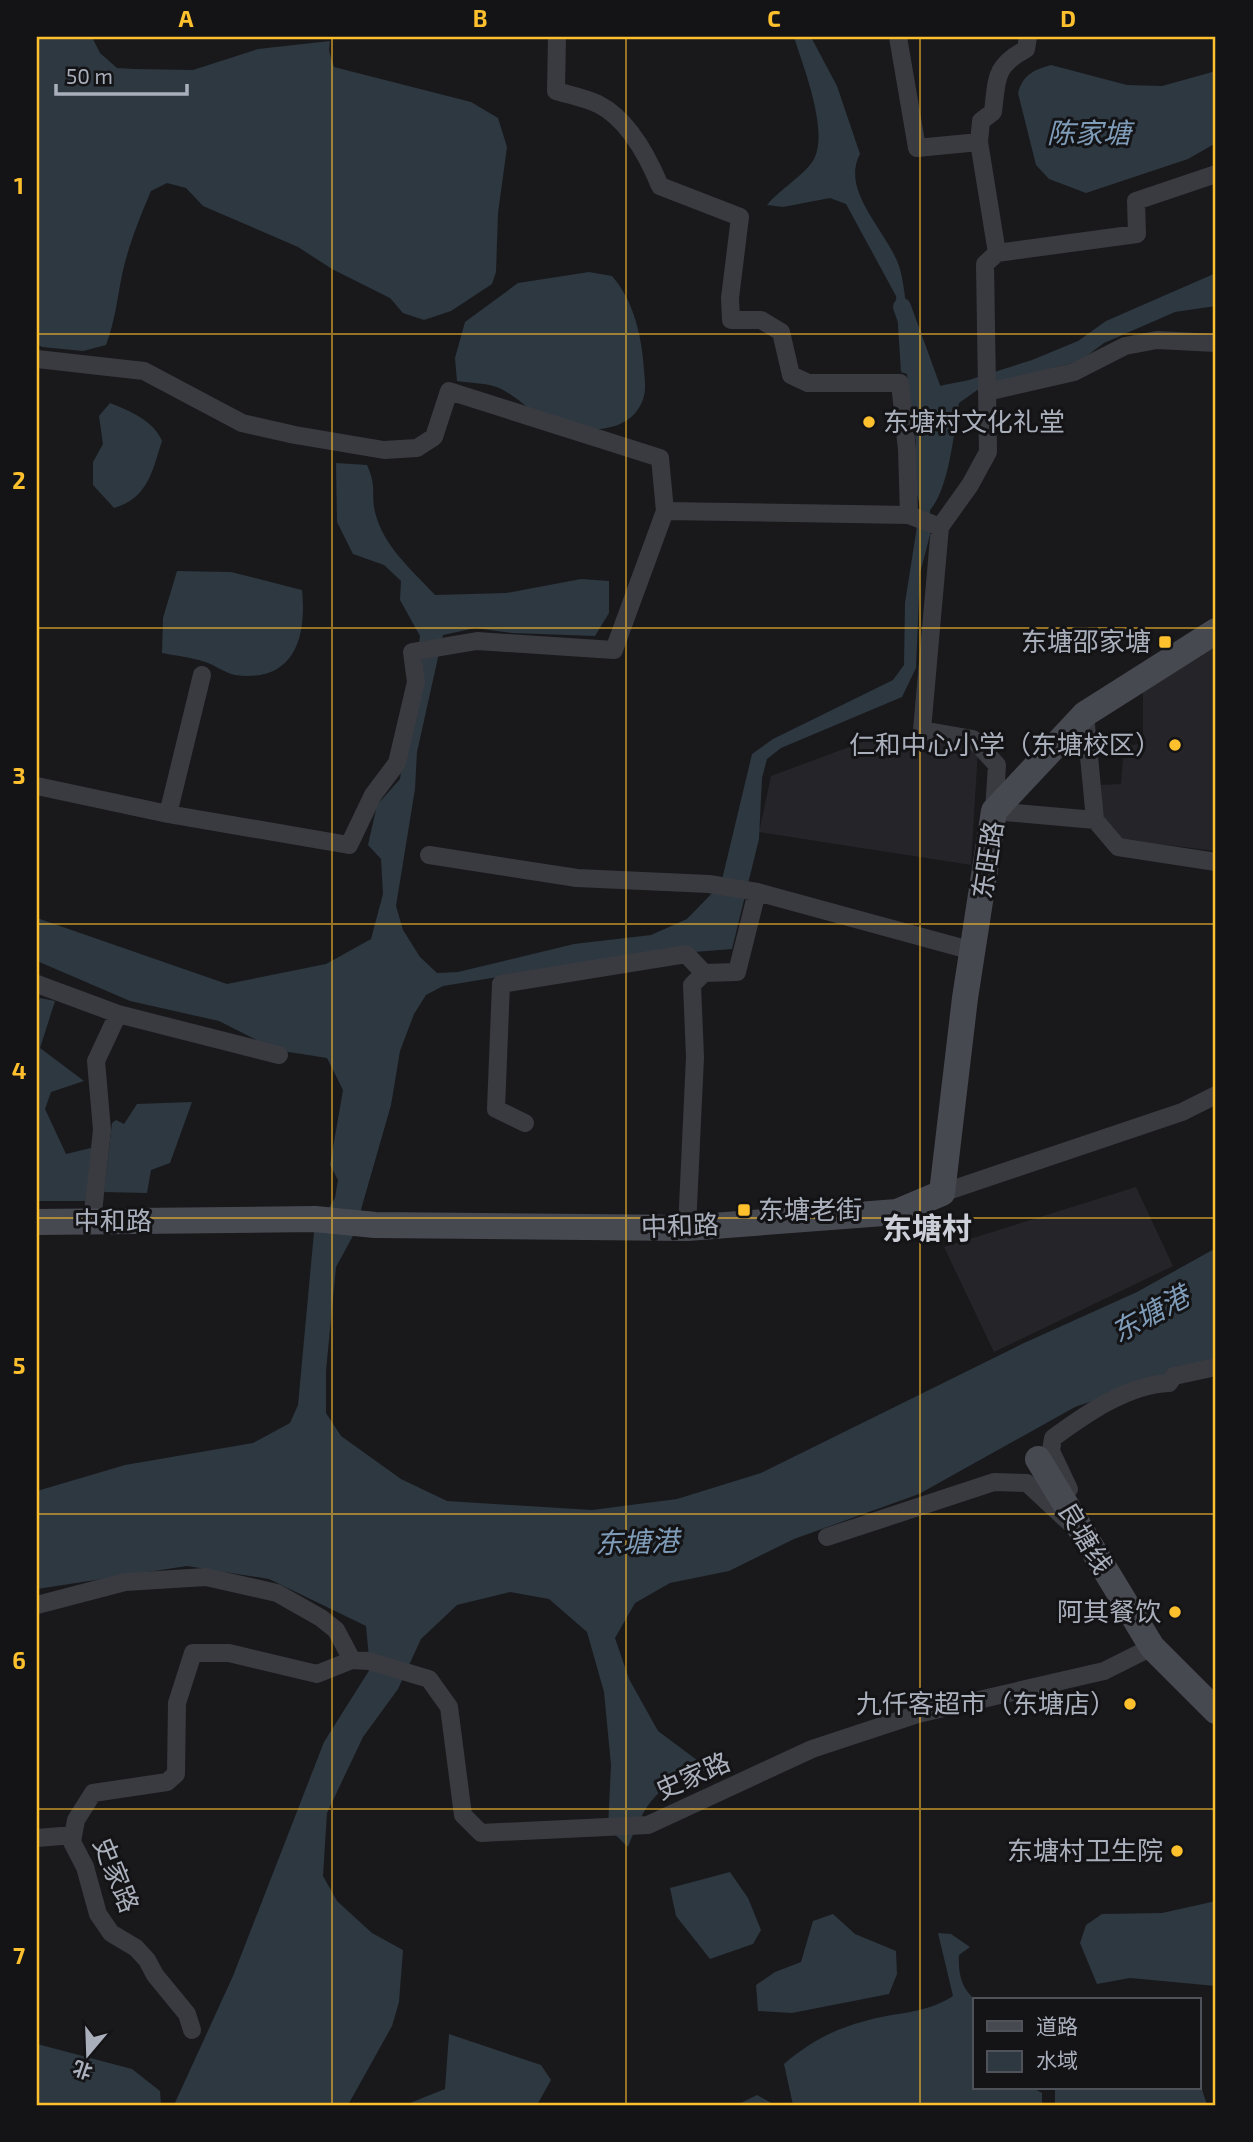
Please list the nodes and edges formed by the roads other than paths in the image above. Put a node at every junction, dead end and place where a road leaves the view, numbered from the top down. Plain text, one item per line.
1 (557, 37) edge
2 (898, 37) edge
3 (1028, 37) edge
4 (979, 142) junction
5 (1216, 174) edge
6 (998, 253) junction
7 (1216, 343) edge
8 (37, 359) edge
9 (987, 392) junction
10 (666, 511) junction
11 (924, 521) junction
12 (1216, 631) edge
13 (201, 675) dead end
14 (1085, 714) junction
15 (37, 786) edge
16 (994, 811) junction
17 (168, 814) junction
18 (1095, 820) junction
19 (429, 855) dead end
20 (1216, 862) edge
21 (757, 892) junction
22 (973, 951) junction
23 (704, 973) junction
24 (37, 984) edge
25 (118, 1014) junction
26 (279, 1055) dead end
27 (1216, 1095) edge
28 (525, 1123) dead end
29 (942, 1193) junction
30 (37, 1222) edge
31 (92, 1222) junction
32 (687, 1228) junction
33 (1216, 1367) edge
34 (1038, 1459) dead end
35 (1080, 1532) junction
36 (827, 1537) dead end
37 (37, 1605) edge
38 (1152, 1647) junction
39 (352, 1660) junction
40 (1216, 1711) edge
41 (74, 1835) junction
42 (37, 1838) edge
43 (192, 2030) dead end

1 - 11 street
2 - 4 street
3 - 4 street
4 - 6 street
5 - 6 street
6 - 9 street
7 - 9 street
8 - 10 street
9 - 11 street
10 - 11 street
10 - 17 street
11 - 16 street
12 - 14 street, 东旺路
13 - 17 street
14 - 16 street, 东旺路
14 - 18 street
15 - 17 street
16 - 18 street
16 - 22 street, 东旺路
18 - 20 street
19 - 21 street
21 - 22 street
21 - 23 street
22 - 29 street, 东旺路
23 - 28 street
23 - 32 street
24 - 25 street
25 - 26 street
25 - 31 street
27 - 29 street, 中和路
29 - 32 street, 中和路
30 - 31 street, 中和路
31 - 32 street, 中和路
33 - 35 street
34 - 35 street, 良塘线
35 - 36 street
35 - 38 street, 良塘线
37 - 39 street
38 - 39 street, 史家路
38 - 40 street, 良塘线
39 - 41 street, 史家路
41 - 42 street
41 - 43 street, 史家路

